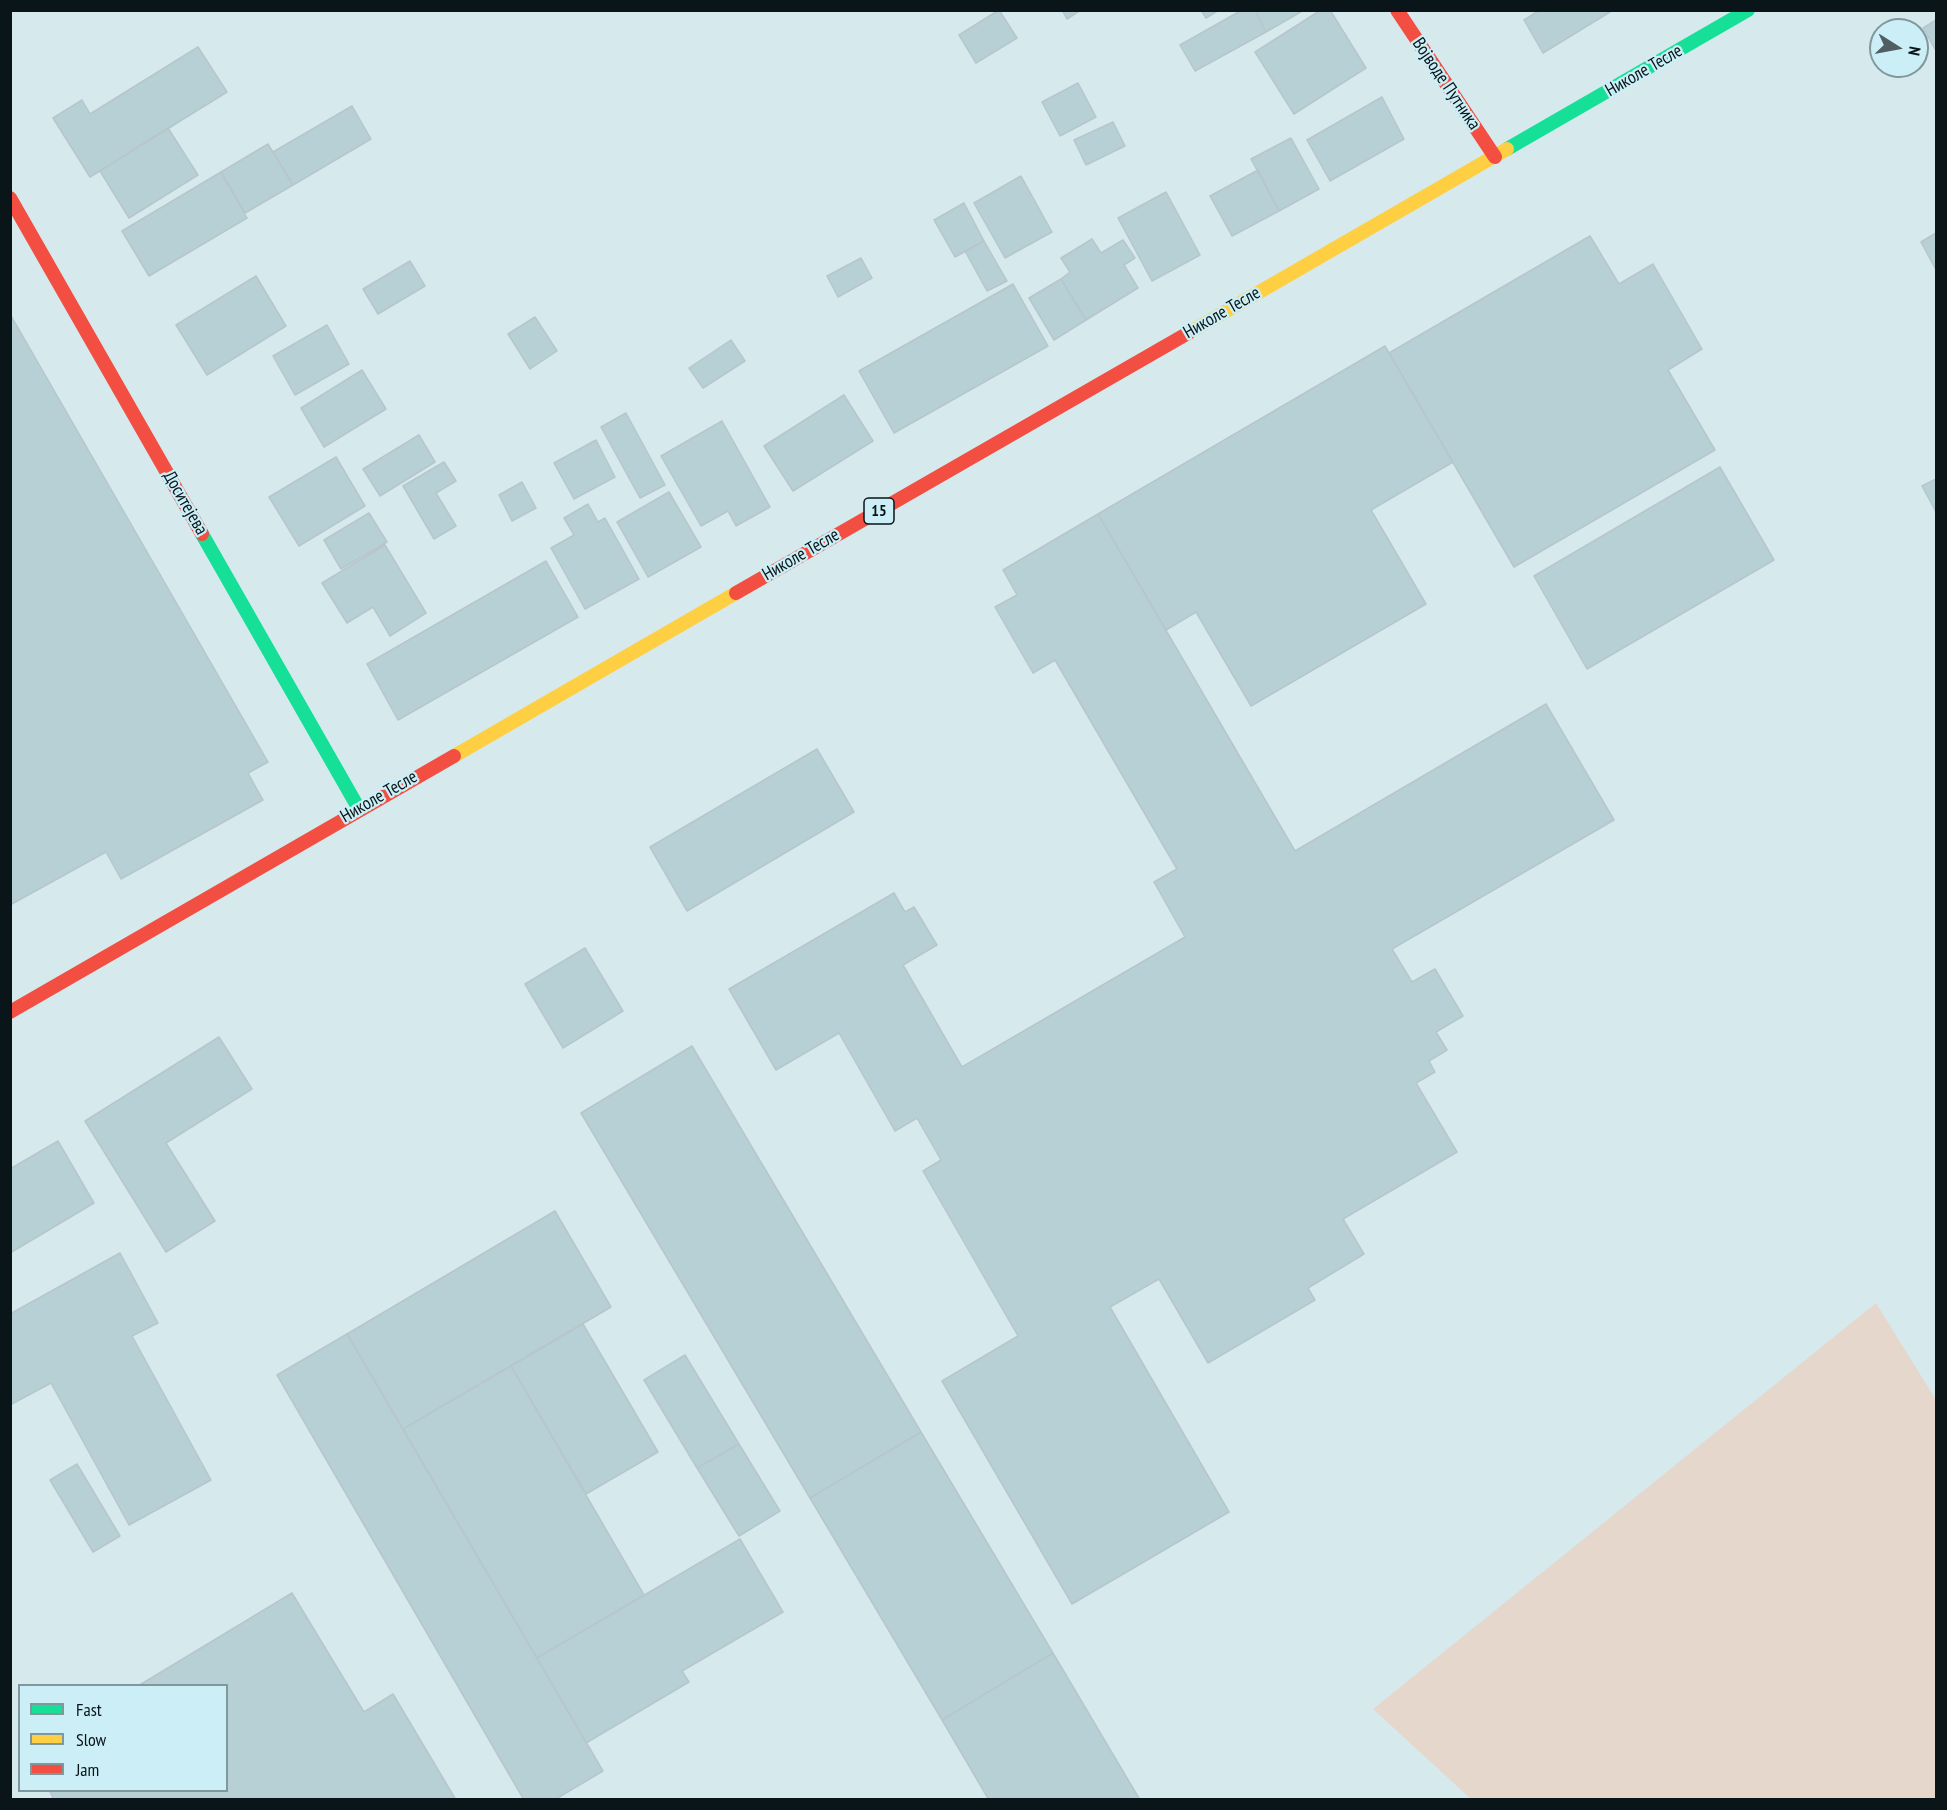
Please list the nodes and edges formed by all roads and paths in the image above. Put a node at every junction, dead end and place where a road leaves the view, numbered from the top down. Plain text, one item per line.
1 (1397, 10) edge
2 (1748, 10) edge
3 (1495, 157) junction
4 (10, 198) edge
5 (359, 809) junction
6 (10, 1012) edge

1 - 3 main road, Војводе Путника
2 - 3 main road, Николе Тесле / 15
3 - 5 main road, Николе Тесле / 15
4 - 5 main road, Доситејева
5 - 6 main road, Николе Тесле / 15

